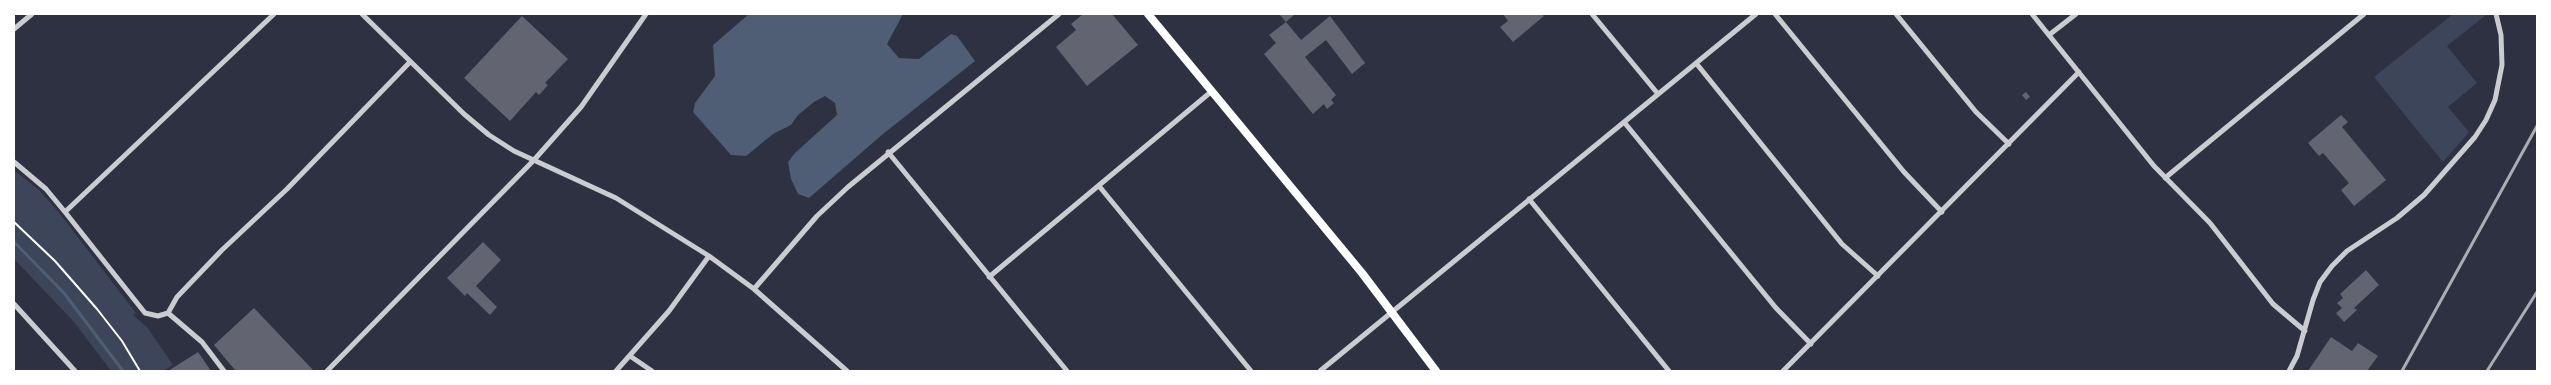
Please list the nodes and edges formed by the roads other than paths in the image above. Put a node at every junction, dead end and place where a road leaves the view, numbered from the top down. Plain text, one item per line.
1 (32, 14) edge
2 (274, 14) edge
3 (362, 14) edge
4 (646, 14) edge
5 (1059, 14) edge
6 (1148, 14) edge
7 (1592, 14) edge
8 (1756, 14) edge
9 (1775, 14) edge
10 (1896, 14) edge
11 (2032, 14) edge
12 (2076, 14) edge
13 (2364, 14) edge
14 (2496, 14) edge
15 (14, 29) edge
16 (2049, 35) junction
17 (410, 62) junction
18 (1696, 63) junction
19 (2079, 72) junction
20 (1212, 92) junction
21 (1658, 94) junction
22 (1624, 122) junction
23 (2009, 144) junction
24 (888, 152) junction
25 (534, 160) junction
26 (14, 162) edge
27 (2165, 178) junction
28 (1099, 186) junction
29 (1529, 199) junction
30 (65, 212) junction
31 (1942, 212) junction
32 (709, 256) junction
33 (989, 276) junction
34 (1878, 276) junction
35 (754, 289) junction
36 (14, 304) edge
37 (1393, 311) junction
38 (168, 313) junction
39 (2305, 331) junction
40 (1810, 344) junction
41 (630, 356) junction
42 (75, 371) edge
43 (224, 371) edge
44 (327, 371) edge
45 (616, 371) edge
46 (652, 371) edge
47 (846, 371) edge
48 (1067, 371) edge
49 (1251, 371) edge
50 (1320, 371) edge
51 (1436, 371) edge
52 (1669, 371) edge
53 (1783, 371) edge
54 (2289, 371) edge

1 - 15 street
2 - 30 street
3 - 17 street
4 - 25 street
5 - 24 street
6 - 20 main road
7 - 21 street
8 - 18 street
9 - 31 street
10 - 23 street
11 - 16 street
12 - 16 street
13 - 27 street
14 - 39 street
16 - 19 street
17 - 25 street
17 - 38 street
18 - 21 street
18 - 34 street
19 - 23 street
19 - 27 street
20 - 28 street
20 - 37 main road
21 - 22 street
22 - 29 street
22 - 40 street
23 - 31 street
24 - 33 street
24 - 35 street
25 - 32 street
25 - 44 street
26 - 30 street
27 - 39 street
28 - 33 street
28 - 49 street
29 - 37 street
29 - 52 street
30 - 38 street
31 - 34 street
32 - 35 street
32 - 41 street
33 - 48 street
34 - 40 street
35 - 47 street
36 - 42 street
37 - 50 street
37 - 51 main road
38 - 43 street
39 - 54 street
40 - 53 street
41 - 45 street
41 - 46 street

